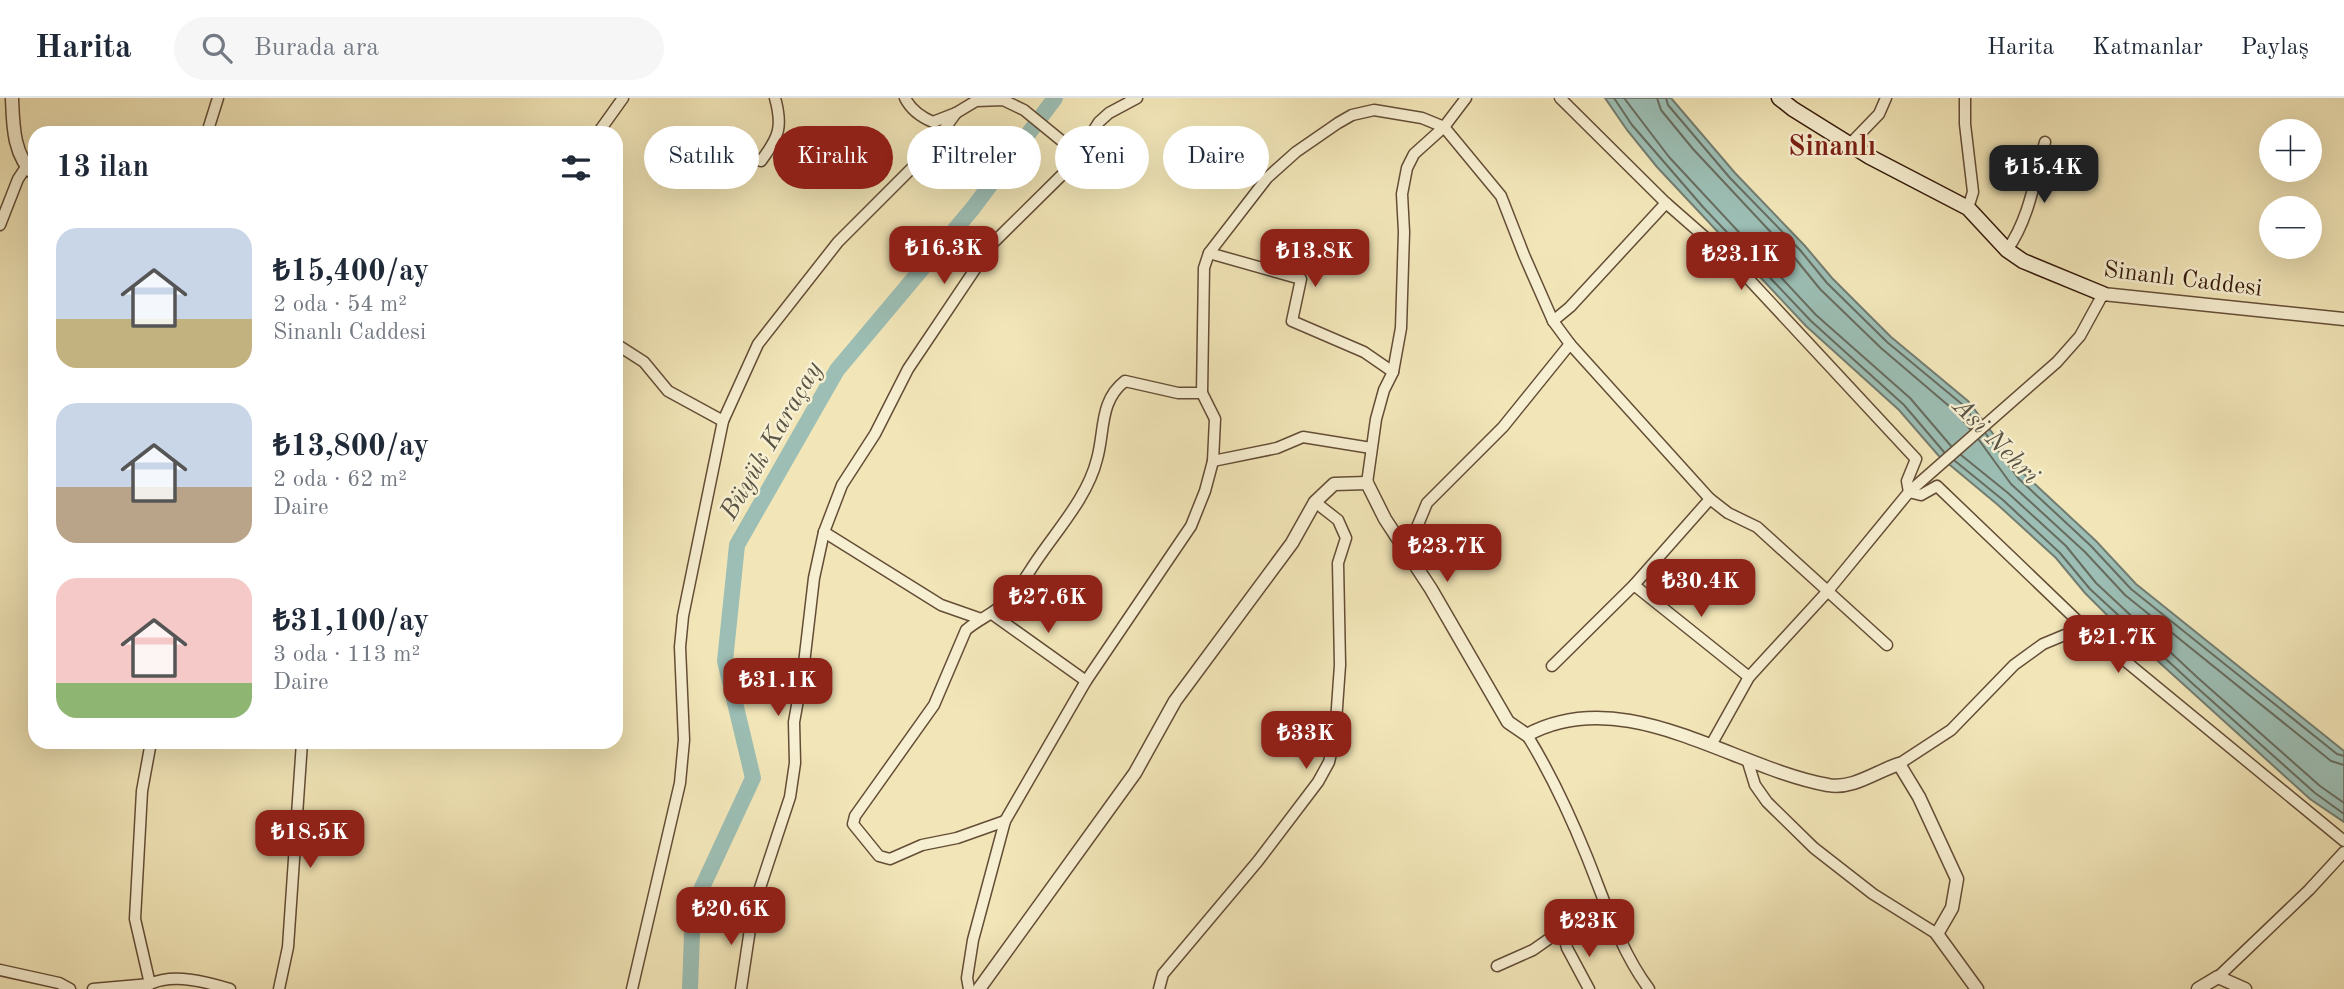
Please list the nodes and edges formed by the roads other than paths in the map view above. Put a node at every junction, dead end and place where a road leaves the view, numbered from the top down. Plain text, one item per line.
1 (12, 98) edge
2 (218, 98) edge
3 (623, 98) edge
4 (775, 98) edge
5 (905, 98) edge
6 (1137, 98) edge
7 (1466, 98) edge
8 (1560, 98) edge
9 (1779, 98) edge
10 (1886, 98) edge
11 (1965, 98) edge
12 (975, 100) edge
13 (956, 113) junction
14 (209, 126) edge
15 (603, 126) edge
16 (1097, 126) edge
17 (1444, 127) junction
18 (1055, 133) edge
19 (2045, 142) dead end
20 (1850, 144) junction
21 (761, 161) dead end
22 (28, 167) edge
23 (28, 172) edge
24 (1055, 181) edge
25 (1666, 203) junction
26 (1968, 208) junction
27 (0, 225) edge
28 (2007, 250) junction
29 (1209, 253) junction
30 (2102, 294) junction
31 (2344, 319) edge
32 (1553, 321) junction
33 (1570, 344) junction
34 (623, 348) edge
35 (1393, 372) junction
36 (1202, 393) junction
37 (723, 421) junction
38 (1371, 448) junction
39 (1213, 461) junction
40 (1367, 483) junction
41 (1909, 492) junction
42 (1710, 499) junction
43 (1315, 502) junction
44 (824, 532) junction
45 (1414, 561) junction
46 (1634, 585) junction
47 (1827, 592) junction
48 (992, 614) junction
49 (981, 619) junction
50 (2084, 627) junction
51 (1887, 645) dead end
52 (1552, 666) dead end
53 (1749, 677) junction
54 (1086, 681) junction
55 (1527, 735) junction
56 (1710, 745) junction
57 (150, 749) edge
58 (302, 749) edge
59 (1747, 759) junction
60 (1899, 764) junction
61 (1005, 821) junction
62 (2344, 841) edge
63 (2344, 852) edge
64 (1607, 912) junction
65 (1563, 932) junction
66 (1937, 934) junction
67 (1497, 966) dead end
68 (0, 970) edge
69 (2218, 977) junction
70 (150, 984) junction
71 (70, 989) edge
72 (93, 989) edge
73 (230, 989) edge
74 (279, 989) edge
75 (632, 989) edge
76 (741, 989) edge
77 (969, 989) edge
78 (979, 989) edge
79 (1159, 989) edge
80 (1589, 989) edge
81 (1649, 989) edge
82 (1977, 989) edge
83 (2198, 989) edge
84 (2245, 989) edge

1 - 22 street
2 - 14 street
3 - 15 street
4 - 21 street
5 - 13 street
6 - 16 street
7 - 17 street
8 - 25 street
9 - 20 main road, Sinanlı Caddesi
10 - 20 street
11 - 26 street
12 - 13 street
12 - 18 street
13 - 37 street
17 - 29 street
17 - 32 street
17 - 35 street
19 - 28 street
20 - 26 main road, Sinanlı Caddesi
23 - 27 street
24 - 44 street
25 - 32 street
25 - 41 street
26 - 28 main road, Sinanlı Caddesi
28 - 30 main road, Sinanlı Caddesi
29 - 35 street
29 - 36 street
30 - 31 street, Sinanlı Caddesi
30 - 41 street
32 - 33 street
33 - 42 street
33 - 45 street
34 - 37 street
35 - 38 street
36 - 39 street
36 - 48 street
37 - 75 street
38 - 39 street
38 - 40 street
39 - 54 street
40 - 43 street
40 - 45 street
41 - 47 street
41 - 50 street
42 - 46 street
42 - 47 street
43 - 78 street
43 - 79 street
44 - 49 street
44 - 76 street
45 - 55 street
46 - 52 street
46 - 53 street
47 - 51 street
47 - 53 street
48 - 49 street
48 - 54 street
49 - 61 street
50 - 60 street
50 - 62 street
53 - 56 street
54 - 61 street
55 - 56 street
55 - 64 street
56 - 59 street
57 - 70 street
58 - 74 street
59 - 60 street
59 - 66 street
60 - 66 street
61 - 77 street
63 - 69 street
64 - 65 street
64 - 81 street
65 - 67 street
65 - 80 street
66 - 82 street
68 - 71 street
69 - 83 street
69 - 84 street
70 - 72 street
70 - 73 street

